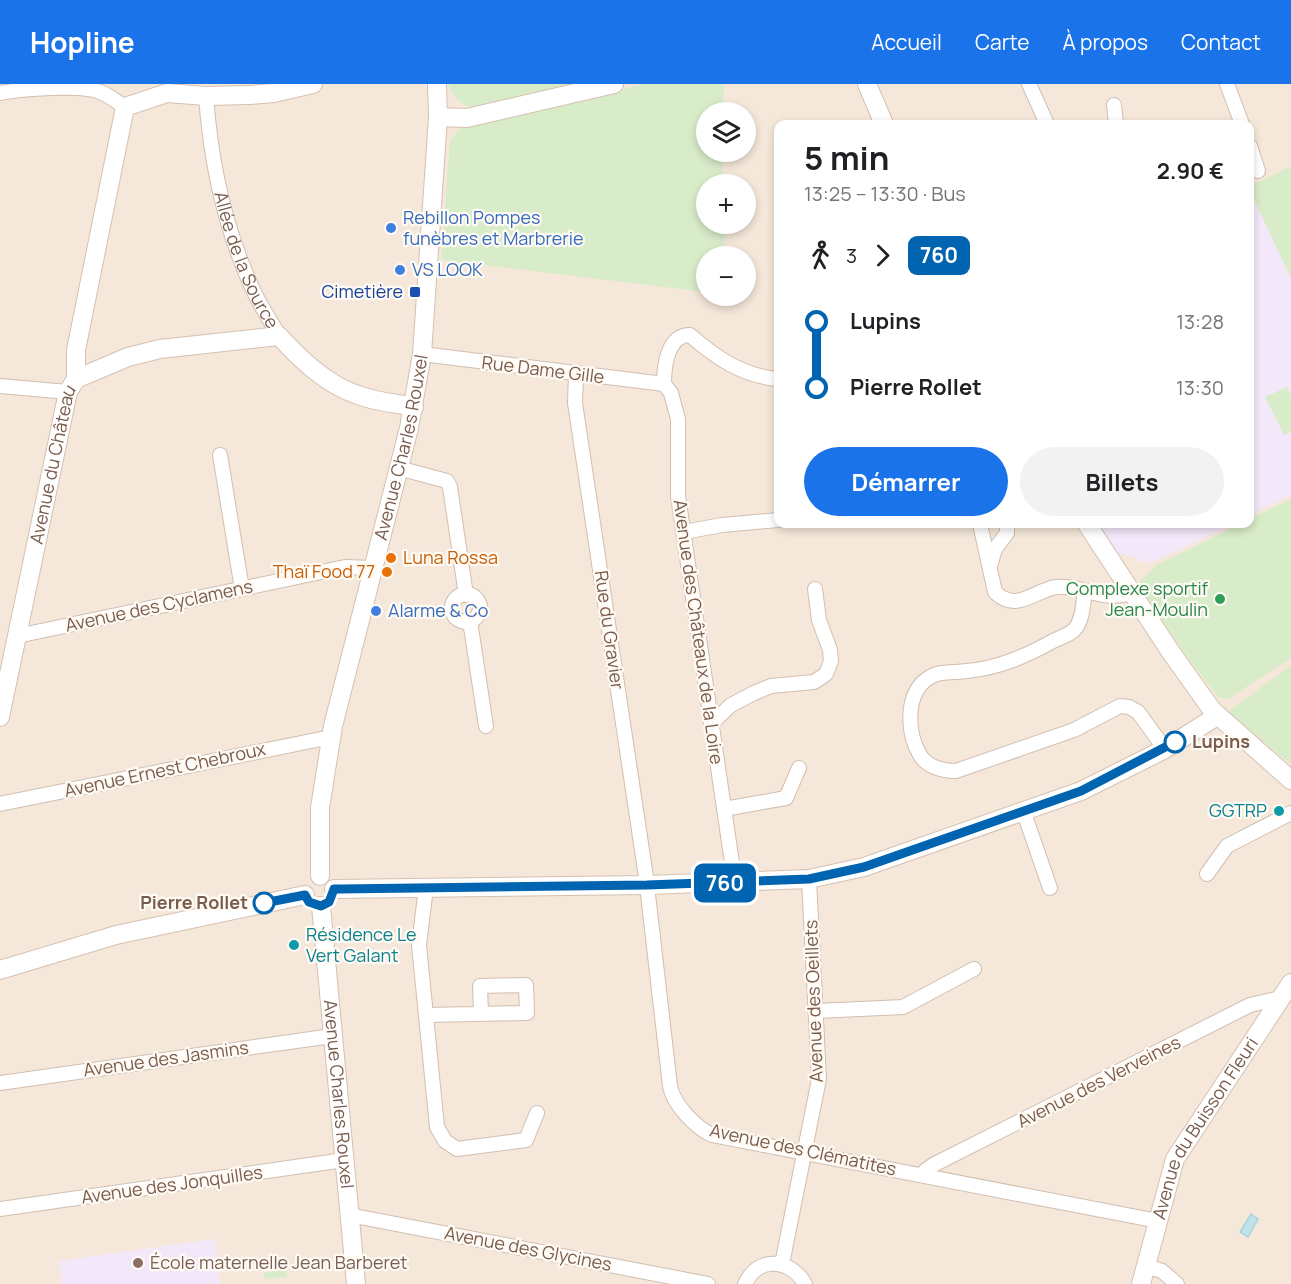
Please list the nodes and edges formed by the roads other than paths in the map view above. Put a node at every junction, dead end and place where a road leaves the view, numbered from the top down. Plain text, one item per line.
1 (313, 84) edge
2 (437, 84) edge
3 (614, 84) edge
4 (867, 84) edge
5 (1029, 84) edge
6 (1227, 84) edge
7 (0, 93) edge
8 (206, 96) junction
9 (1114, 105) dead end
10 (125, 107) junction
11 (438, 117) junction
12 (882, 120) edge
13 (1045, 120) edge
14 (1116, 120) edge
15 (1240, 120) edge
16 (1254, 158) edge
17 (1258, 171) dead end
18 (279, 336) junction
19 (422, 354) junction
20 (576, 374) junction
21 (774, 378) edge
22 (664, 384) junction
23 (0, 386) edge
24 (72, 386) junction
25 (414, 407) junction
26 (220, 454) dead end
27 (398, 468) junction
28 (774, 520) edge
29 (981, 528) edge
30 (1007, 528) edge
31 (1090, 528) edge
32 (684, 532) junction
33 (373, 568) junction
34 (989, 568) junction
35 (242, 589) junction
36 (815, 589) dead end
37 (1085, 591) junction
38 (1131, 592) junction
39 (466, 594) junction
40 (470, 621) junction
41 (17, 636) junction
42 (1217, 716) junction
43 (0, 717) edge
44 (711, 724) junction
45 (486, 726) dead end
46 (331, 737) junction
47 (1165, 749) junction
48 (799, 768) dead end
49 (1291, 780) edge
50 (0, 804) edge
51 (724, 809) junction
52 (1023, 810) junction
53 (1291, 813) edge
54 (1208, 874) dead end
55 (320, 876) junction
56 (809, 879) junction
57 (735, 883) junction
58 (647, 885) junction
59 (426, 887) junction
60 (1050, 888) dead end
61 (334, 889) junction
62 (305, 895) junction
63 (321, 906) junction
64 (974, 969) dead end
65 (0, 970) edge
66 (1286, 991) edge
67 (817, 1011) junction
68 (481, 1014) dead end
69 (426, 1015) junction
70 (332, 1036) junction
71 (0, 1083) edge
72 (537, 1113) dead end
73 (805, 1153) junction
74 (344, 1160) junction
75 (924, 1175) junction
76 (0, 1209) edge
77 (349, 1215) junction
78 (1158, 1221) junction
79 (782, 1264) junction
80 (1146, 1266) junction
81 (356, 1284) edge
82 (708, 1284) edge
83 (745, 1284) edge
84 (806, 1284) edge
85 (1141, 1284) edge
86 (1178, 1284) edge

1 - 8 street
2 - 11 street, Avenue Charles Rouxel
3 - 11 street
4 - 12 street
5 - 13 street
6 - 15 street
7 - 10 street
8 - 10 street
8 - 18 street, Allée de la Source
9 - 14 street
10 - 24 street, Avenue du Château
11 - 19 street, Avenue Charles Rouxel
16 - 17 street
18 - 24 street
18 - 25 street, Allée de la Source
19 - 20 street, Rue Dame Gille
19 - 25 street, Avenue Charles Rouxel
20 - 22 street, Rue Dame Gille
20 - 58 street, Rue du Gravier
21 - 22 street
22 - 32 street, Avenue des Châteaux de la Loire
23 - 24 street
24 - 41 street, Avenue du Château
25 - 27 street, Avenue Charles Rouxel
26 - 35 street
27 - 33 street, Avenue Charles Rouxel
27 - 39 street
28 - 32 street
29 - 34 street
30 - 34 street
31 - 38 street
32 - 44 street, Avenue des Châteaux de la Loire
33 - 35 street, Avenue des Cyclamens
33 - 46 street, Avenue Charles Rouxel
34 - 37 street
35 - 41 street, Avenue des Cyclamens
36 - 44 street
37 - 38 street
37 - 47 street
38 - 42 street
39 - 40 street
39 - 40 street
40 - 45 street
41 - 43 street, Avenue du Château
42 - 47 street
42 - 49 street
44 - 51 street, Avenue des Châteaux de la Loire
46 - 50 street, Avenue Ernest Chebroux
46 - 55 street, Avenue Charles Rouxel
47 - 52 street
48 - 51 street
51 - 57 street, Avenue des Châteaux de la Loire
52 - 56 street
52 - 60 street
53 - 54 street
55 - 61 street
55 - 62 street
56 - 57 street
56 - 67 street, Avenue des Oeillets
57 - 58 street
58 - 59 street
58 - 73 street, Avenue des Clématites
59 - 61 street
59 - 69 street
61 - 63 street
62 - 63 street
62 - 65 street
63 - 70 street, Avenue Charles Rouxel
64 - 67 street
66 - 75 street, Avenue des Verveines
66 - 78 street, Avenue du Buisson Fleuri
67 - 73 street, Avenue des Oeillets
68 - 69 street
69 - 72 street
70 - 71 street, Avenue des Jasmins
70 - 74 street, Avenue Charles Rouxel
73 - 75 street, Avenue des Clématites
73 - 79 street, Avenue des Oeillets
74 - 76 street, Avenue des Jonquilles
74 - 77 street, Avenue Charles Rouxel
75 - 78 street, Avenue des Clématites
77 - 81 street, Avenue Charles Rouxel
77 - 82 street, Avenue des Glycines
78 - 80 street, Avenue du Buisson Fleuri
79 - 83 street
79 - 84 street
80 - 85 street, Avenue du Buisson Fleuri
80 - 86 street

